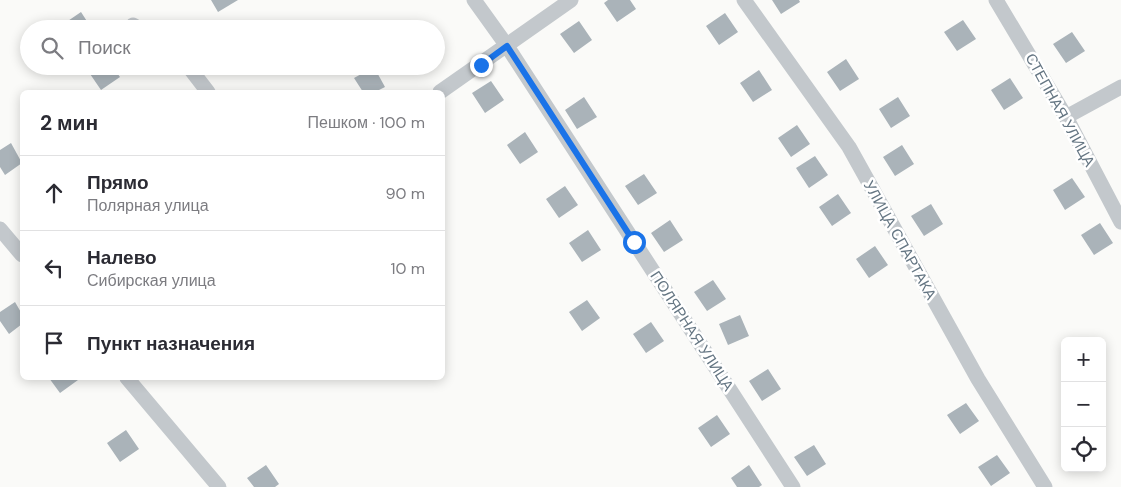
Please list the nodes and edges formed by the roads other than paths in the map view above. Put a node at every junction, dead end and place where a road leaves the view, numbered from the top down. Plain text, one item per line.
1 (474, 0) edge
2 (571, 0) edge
3 (744, 0) edge
4 (996, 0) edge
5 (507, 46) junction
6 (195, 75) edge
7 (1121, 87) edge
8 (206, 90) edge
9 (443, 90) edge
10 (1066, 116) junction
11 (1121, 222) edge
12 (0, 229) edge
13 (20, 253) edge
14 (129, 380) edge
15 (219, 487) edge
16 (794, 487) edge
17 (1045, 487) edge

1 - 5 street, ПОЛЯРНАЯ УЛИЦА
2 - 5 street
3 - 17 street, УЛИЦА СПАРТАКА
4 - 10 street, СТЕПНАЯ УЛИЦА
5 - 9 street
5 - 16 street, ПОЛЯРНАЯ УЛИЦА
6 - 8 street
7 - 10 street
10 - 11 street, СТЕПНАЯ УЛИЦА
12 - 13 street
14 - 15 street

